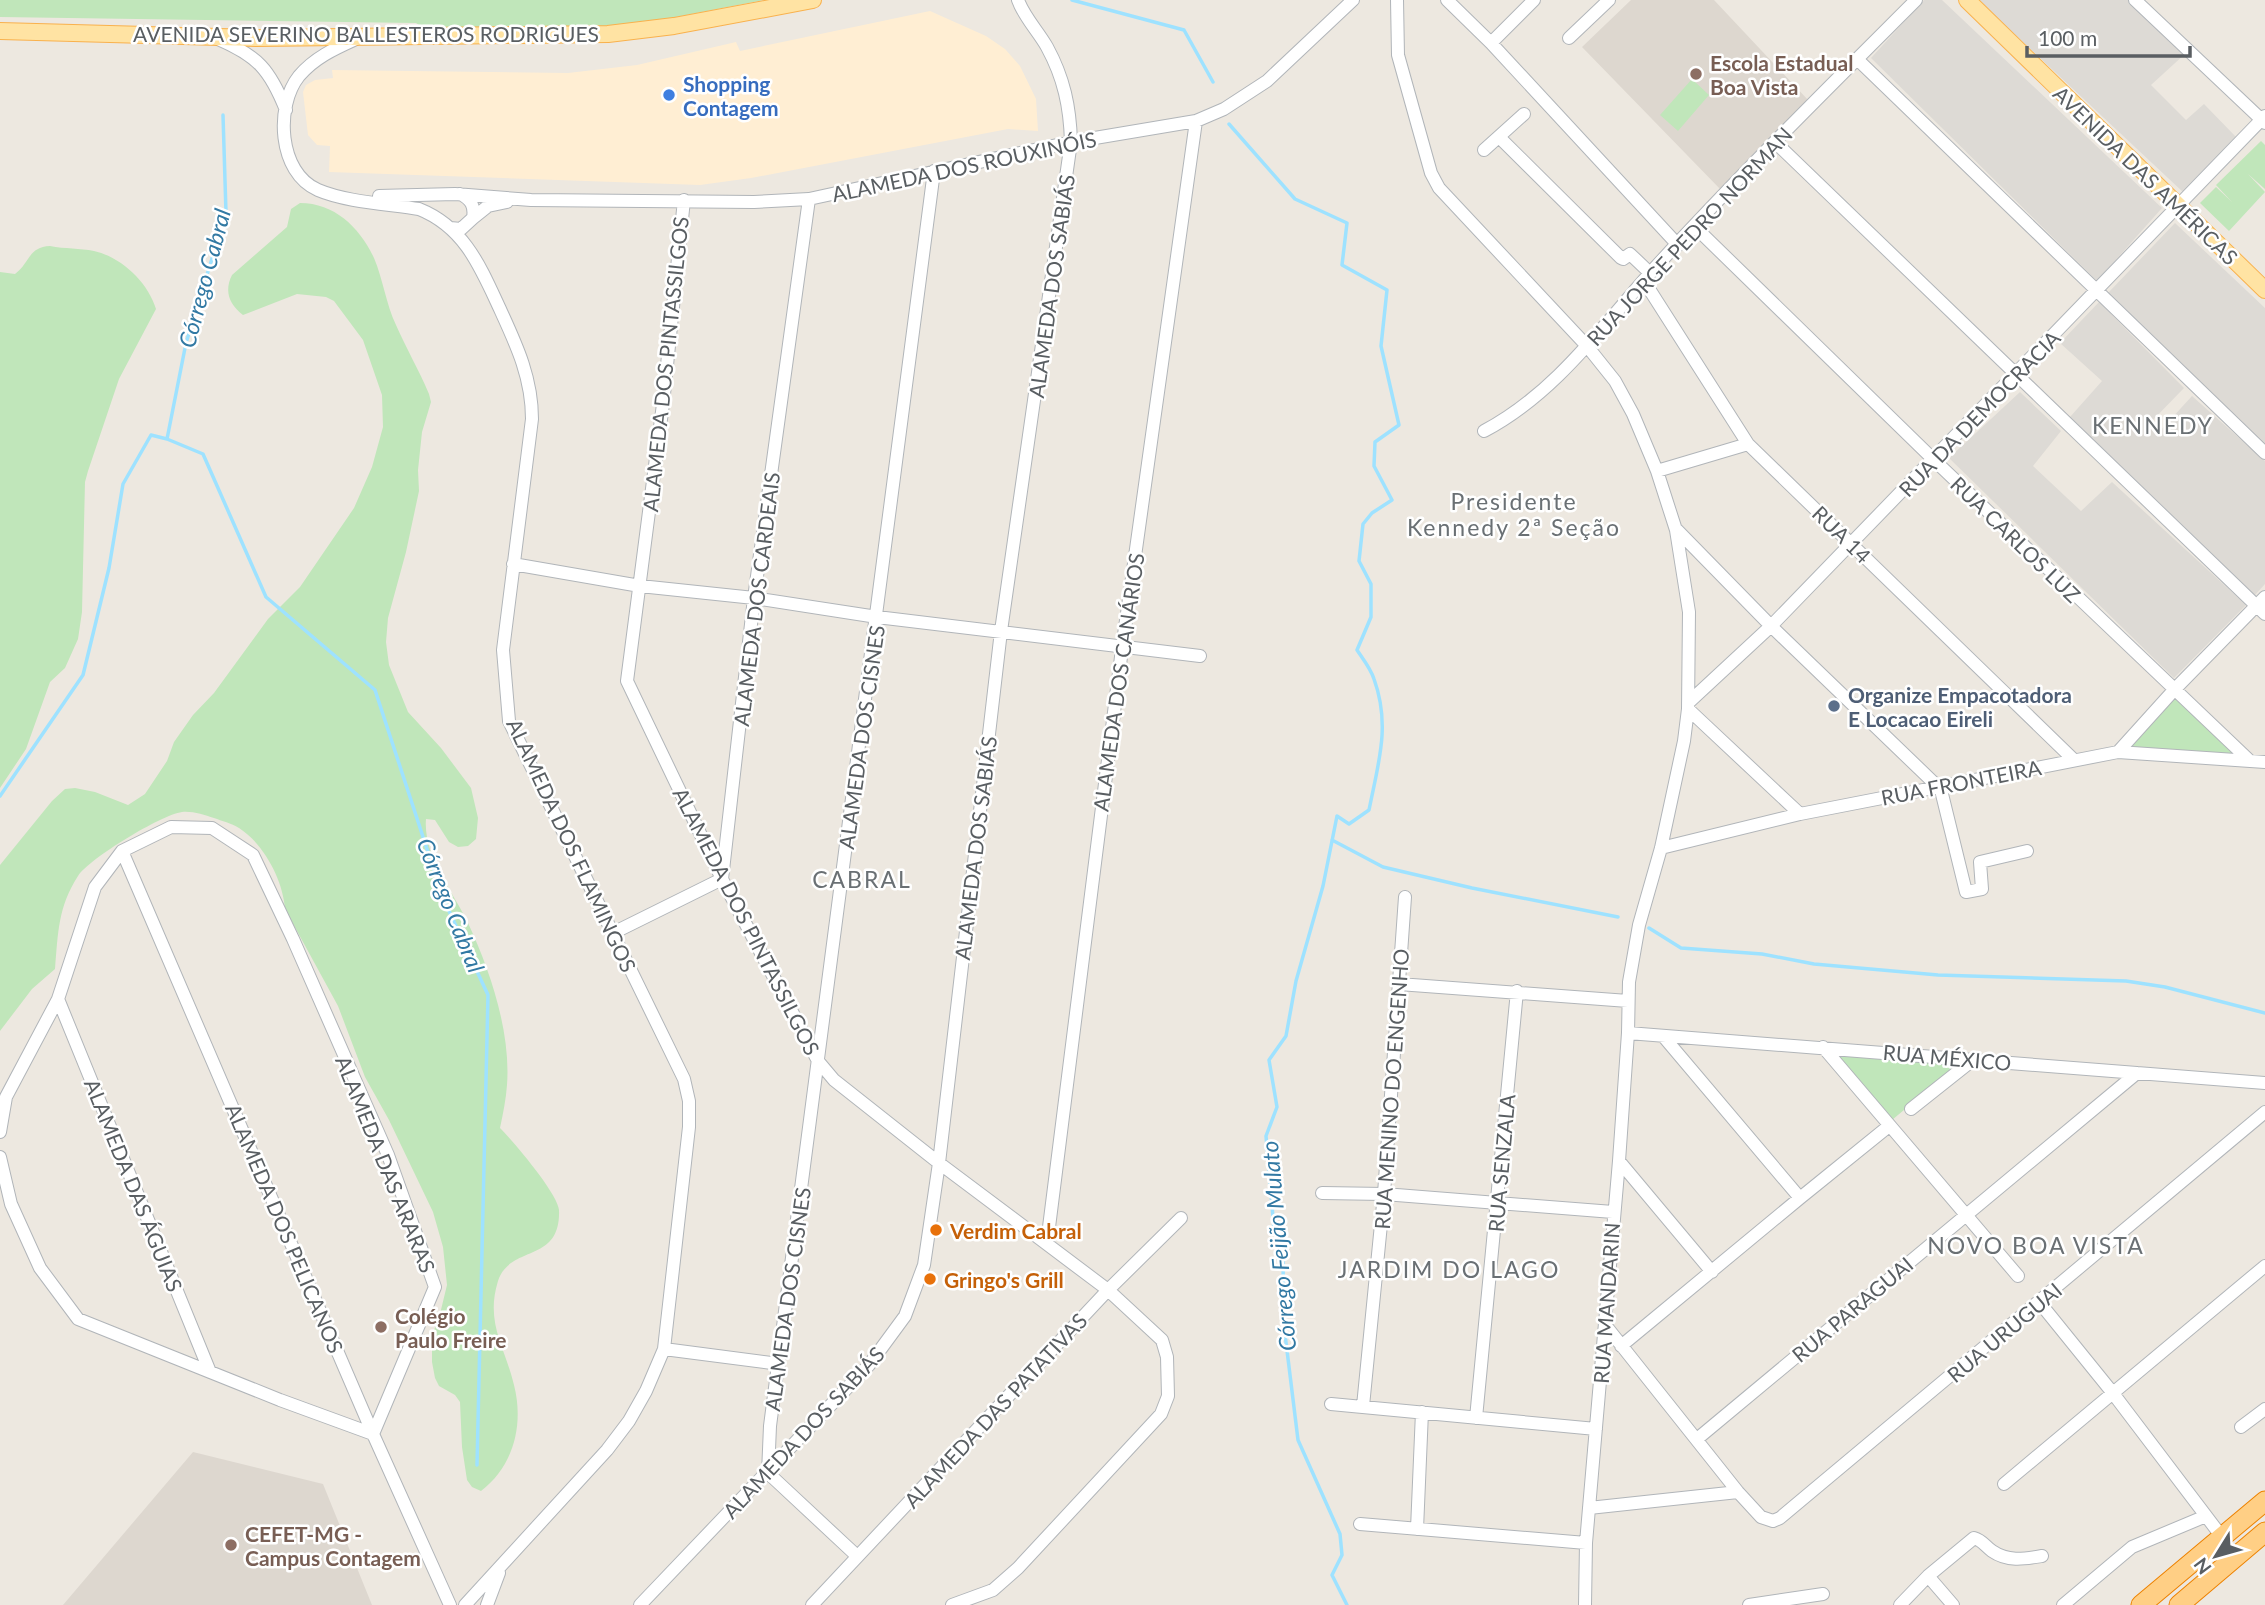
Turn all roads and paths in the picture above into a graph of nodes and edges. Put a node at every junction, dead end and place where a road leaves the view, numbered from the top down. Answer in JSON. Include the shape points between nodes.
{"nodes":[{"id":1,"x":813,"y":0,"type":"edge"},
{"id":2,"x":1018,"y":0,"type":"edge"},
{"id":3,"x":1353,"y":0,"type":"edge"},
{"id":4,"x":1396,"y":0,"type":"edge"},
{"id":5,"x":1447,"y":0,"type":"edge"},
{"id":6,"x":1534,"y":0,"type":"edge"},
{"id":7,"x":1609,"y":0,"type":"edge"},
{"id":8,"x":1916,"y":0,"type":"edge"},
{"id":9,"x":1967,"y":0,"type":"edge"},
{"id":10,"x":2135,"y":0,"type":"edge"},
{"id":11,"x":0,"y":31,"type":"edge"},
{"id":12,"x":208,"y":35,"type":"junction"},
{"id":13,"x":358,"y":37,"type":"junction"},
{"id":14,"x":1569,"y":38,"type":"dead end"},
{"id":15,"x":1491,"y":43,"type":"junction"},
{"id":16,"x":1857,"y":59,"type":"junction"},
{"id":17,"x":286,"y":110,"type":"junction"},
{"id":18,"x":1524,"y":114,"type":"dead end"},
{"id":19,"x":2264,"y":120,"type":"edge"},
{"id":20,"x":1196,"y":121,"type":"junction"},
{"id":21,"x":1500,"y":138,"type":"junction"},
{"id":22,"x":1071,"y":142,"type":"junction"},
{"id":23,"x":1775,"y":142,"type":"junction"},
{"id":24,"x":1484,"y":150,"type":"dead end"},
{"id":25,"x":934,"y":171,"type":"junction"},
{"id":26,"x":455,"y":195,"type":"junction"},
{"id":27,"x":349,"y":197,"type":"junction"},
{"id":28,"x":809,"y":199,"type":"junction"},
{"id":29,"x":531,"y":200,"type":"junction"},
{"id":30,"x":684,"y":200,"type":"junction"},
{"id":31,"x":2178,"y":207,"type":"junction"},
{"id":32,"x":472,"y":220,"type":"junction"},
{"id":33,"x":446,"y":225,"type":"junction"},
{"id":34,"x":1695,"y":227,"type":"junction"},
{"id":35,"x":1678,"y":244,"type":"junction"},
{"id":36,"x":475,"y":257,"type":"junction"},
{"id":37,"x":1647,"y":277,"type":"junction"},
{"id":38,"x":2097,"y":290,"type":"junction"},
{"id":39,"x":2265,"y":290,"type":"edge"},
{"id":40,"x":1587,"y":346,"type":"junction"},
{"id":41,"x":2016,"y":375,"type":"junction"},
{"id":42,"x":1484,"y":431,"type":"dead end"},
{"id":43,"x":1748,"y":444,"type":"junction"},
{"id":44,"x":2265,"y":453,"type":"edge"},
{"id":45,"x":1934,"y":460,"type":"junction"},
{"id":46,"x":1657,"y":471,"type":"junction"},
{"id":47,"x":1676,"y":530,"type":"junction"},
{"id":48,"x":1852,"y":543,"type":"junction"},
{"id":49,"x":513,"y":564,"type":"junction"},
{"id":50,"x":640,"y":586,"type":"junction"},
{"id":51,"x":754,"y":598,"type":"junction"},
{"id":52,"x":2262,"y":606,"type":"edge"},
{"id":53,"x":877,"y":617,"type":"junction"},
{"id":54,"x":1771,"y":626,"type":"junction"},
{"id":55,"x":1001,"y":631,"type":"junction"},
{"id":56,"x":1122,"y":649,"type":"junction"},
{"id":57,"x":1200,"y":656,"type":"dead end"},
{"id":58,"x":2174,"y":690,"type":"junction"},
{"id":59,"x":1688,"y":706,"type":"junction"},
{"id":60,"x":2118,"y":752,"type":"junction"},
{"id":61,"x":2074,"y":760,"type":"junction"},
{"id":62,"x":2250,"y":761,"type":"junction"},
{"id":63,"x":2265,"y":762,"type":"edge"},
{"id":64,"x":1940,"y":786,"type":"junction"},
{"id":65,"x":1800,"y":814,"type":"junction"},
{"id":66,"x":1661,"y":848,"type":"junction"},
{"id":67,"x":122,"y":851,"type":"junction"},
{"id":68,"x":2026,"y":851,"type":"dead end"},
{"id":69,"x":722,"y":879,"type":"junction"},
{"id":70,"x":1405,"y":897,"type":"dead end"},
{"id":71,"x":613,"y":933,"type":"junction"},
{"id":72,"x":1399,"y":984,"type":"junction"},
{"id":73,"x":1517,"y":991,"type":"junction"},
{"id":74,"x":58,"y":999,"type":"junction"},
{"id":75,"x":1628,"y":1001,"type":"junction"},
{"id":76,"x":1628,"y":1033,"type":"junction"},
{"id":77,"x":1663,"y":1036,"type":"junction"},
{"id":78,"x":1824,"y":1047,"type":"junction"},
{"id":79,"x":1973,"y":1059,"type":"junction"},
{"id":80,"x":818,"y":1061,"type":"junction"},
{"id":81,"x":2137,"y":1073,"type":"junction"},
{"id":82,"x":2265,"y":1083,"type":"edge"},
{"id":83,"x":1911,"y":1109,"type":"dead end"},
{"id":84,"x":2265,"y":1112,"type":"edge"},
{"id":85,"x":1889,"y":1126,"type":"junction"},
{"id":86,"x":0,"y":1132,"type":"edge"},
{"id":87,"x":0,"y":1157,"type":"edge"},
{"id":88,"x":1619,"y":1161,"type":"junction"},
{"id":89,"x":939,"y":1163,"type":"junction"},
{"id":90,"x":1322,"y":1193,"type":"dead end"},
{"id":91,"x":1384,"y":1194,"type":"junction"},
{"id":92,"x":1800,"y":1198,"type":"junction"},
{"id":93,"x":1497,"y":1205,"type":"junction"},
{"id":94,"x":1613,"y":1212,"type":"junction"},
{"id":95,"x":1966,"y":1213,"type":"junction"},
{"id":96,"x":1181,"y":1218,"type":"dead end"},
{"id":97,"x":1047,"y":1243,"type":"junction"},
{"id":98,"x":2265,"y":1266,"type":"edge"},
{"id":99,"x":1712,"y":1272,"type":"junction"},
{"id":100,"x":2018,"y":1276,"type":"dead end"},
{"id":101,"x":1108,"y":1290,"type":"junction"},
{"id":102,"x":2040,"y":1303,"type":"junction"},
{"id":103,"x":1605,"y":1326,"type":"junction"},
{"id":104,"x":1621,"y":1346,"type":"junction"},
{"id":105,"x":664,"y":1349,"type":"junction"},
{"id":106,"x":779,"y":1364,"type":"junction"},
{"id":107,"x":210,"y":1371,"type":"junction"},
{"id":108,"x":2112,"y":1392,"type":"junction"},
{"id":109,"x":1331,"y":1404,"type":"dead end"},
{"id":110,"x":1363,"y":1406,"type":"junction"},
{"id":111,"x":2265,"y":1409,"type":"edge"},
{"id":112,"x":1422,"y":1412,"type":"junction"},
{"id":113,"x":1476,"y":1418,"type":"junction"},
{"id":114,"x":2241,"y":1427,"type":"dead end"},
{"id":115,"x":1596,"y":1429,"type":"junction"},
{"id":116,"x":373,"y":1434,"type":"junction"},
{"id":117,"x":1697,"y":1439,"type":"junction"},
{"id":118,"x":768,"y":1473,"type":"junction"},
{"id":119,"x":2004,"y":1484,"type":"dead end"},
{"id":120,"x":1738,"y":1492,"type":"junction"},
{"id":121,"x":2265,"y":1501,"type":"edge"},
{"id":122,"x":1589,"y":1508,"type":"junction"},
{"id":123,"x":2206,"y":1516,"type":"junction"},
{"id":124,"x":1360,"y":1524,"type":"dead end"},
{"id":125,"x":1417,"y":1529,"type":"junction"},
{"id":126,"x":2265,"y":1532,"type":"edge"},
{"id":127,"x":2222,"y":1537,"type":"junction"},
{"id":128,"x":1586,"y":1543,"type":"junction"},
{"id":129,"x":857,"y":1556,"type":"junction"},
{"id":130,"x":2042,"y":1556,"type":"dead end"},
{"id":131,"x":502,"y":1565,"type":"junction"},
{"id":132,"x":1928,"y":1576,"type":"junction"},
{"id":133,"x":1823,"y":1594,"type":"dead end"},
{"id":134,"x":450,"y":1605,"type":"edge"},
{"id":135,"x":465,"y":1605,"type":"edge"},
{"id":136,"x":487,"y":1605,"type":"edge"},
{"id":137,"x":640,"y":1605,"type":"edge"},
{"id":138,"x":812,"y":1605,"type":"edge"},
{"id":139,"x":952,"y":1605,"type":"edge"},
{"id":140,"x":1585,"y":1605,"type":"edge"},
{"id":141,"x":1749,"y":1605,"type":"edge"},
{"id":142,"x":1900,"y":1605,"type":"edge"},
{"id":143,"x":1953,"y":1605,"type":"edge"},
{"id":144,"x":2063,"y":1605,"type":"edge"},
{"id":145,"x":2141,"y":1605,"type":"edge"},
{"id":146,"x":2179,"y":1605,"type":"edge"}],
"edges":[{"from":1,"to":13,"type":"main road","name":"AVENIDA SEVERINO BALLESTEROS RODRIGUES","via":[[608,34]]},
{"from":2,"to":22,"type":"street","name":"ALAMEDA DOS SABIÁS","via":[[1063,80]]},
{"from":3,"to":20,"type":"street","name":"ALAMEDA DOS ROUXINÓIS","via":[[1267,81]]},
{"from":4,"to":40,"type":"street","name":"RUA MANDARIN","via":[[1398,55],[1435,181]]},
{"from":5,"to":15,"type":"street"},
{"from":6,"to":15,"type":"street"},
{"from":7,"to":14,"type":"street"},
{"from":8,"to":16,"type":"street","name":"RUA JORGE PEDRO NORMAN"},
{"from":9,"to":31,"type":"main road","name":"AVENIDA DAS AMÉRICAS"},
{"from":10,"to":19,"type":"street"},
{"from":11,"to":12,"type":"main road","name":"AVENIDA SEVERINO BALLESTEROS RODRIGUES"},
{"from":12,"to":13,"type":"main road","name":"AVENIDA SEVERINO BALLESTEROS RODRIGUES"},
{"from":12,"to":17,"type":"street","name":"ALAMEDA DOS ROUXINÓIS","via":[[257,60],[274,80]]},
{"from":13,"to":17,"type":"street","name":"ALAMEDA DOS ROUXINÓIS","via":[[316,59],[300,74],[291,87]]},
{"from":15,"to":35,"type":"street"},
{"from":16,"to":23,"type":"street","name":"RUA JORGE PEDRO NORMAN"},
{"from":16,"to":38,"type":"street"},
{"from":17,"to":27,"type":"street","name":"ALAMEDA DOS ROUXINÓIS","via":[[284,140],[298,175],[316,189]]},
{"from":18,"to":21,"type":"street"},
{"from":19,"to":31,"type":"street","name":"RUA DA DEMOCRACIA"},
{"from":20,"to":22,"type":"street","name":"ALAMEDA DOS ROUXINÓIS"},
{"from":20,"to":56,"type":"street","name":"ALAMEDA DOS CANÁRIOS"},
{"from":21,"to":24,"type":"street"},
{"from":21,"to":37,"type":"street","via":[[1621,258],[1630,254]]},
{"from":22,"to":25,"type":"street","name":"ALAMEDA DOS ROUXINÓIS"},
{"from":22,"to":55,"type":"street","name":"ALAMEDA DOS SABIÁS"},
{"from":23,"to":34,"type":"street","name":"RUA JORGE PEDRO NORMAN"},
{"from":23,"to":41,"type":"street"},
{"from":25,"to":28,"type":"street","name":"ALAMEDA DOS ROUXINÓIS"},
{"from":25,"to":53,"type":"street","name":"ALAMEDA DOS CISNES"},
{"from":26,"to":27,"type":"street","name":"ALAMEDA DOS ROUXINÓIS"},
{"from":26,"to":29,"type":"street","name":"ALAMEDA DOS ROUXINÓIS"},
{"from":26,"to":32,"type":"street","via":[[470,201]]},
{"from":26,"to":33,"type":"street","via":[[444,198],[439,207]]},
{"from":27,"to":33,"type":"street","name":"ALAMEDA DOS ROUXINÓIS","via":[[419,209]]},
{"from":28,"to":30,"type":"street","name":"ALAMEDA DOS ROUXINÓIS"},
{"from":28,"to":51,"type":"street","name":"ALAMEDA DOS CARDEAIS"},
{"from":29,"to":30,"type":"street","name":"ALAMEDA DOS ROUXINÓIS"},
{"from":29,"to":32,"type":"street","name":"ALAMEDA DOS ROUXINÓIS","via":[[494,204]]},
{"from":30,"to":50,"type":"street","name":"ALAMEDA DOS PINTASSILGOS"},
{"from":31,"to":38,"type":"street","name":"RUA DA DEMOCRACIA"},
{"from":31,"to":39,"type":"main road","name":"AVENIDA DAS AMÉRICAS"},
{"from":32,"to":33,"type":"street","via":[[461,229]]},
{"from":32,"to":36,"type":"street","name":"ALAMEDA DOS FLAMINGOS"},
{"from":33,"to":36,"type":"street","name":"ALAMEDA DOS FLAMINGOS"},
{"from":34,"to":35,"type":"street","name":"RUA JORGE PEDRO NORMAN"},
{"from":34,"to":45,"type":"street","name":"RUA CARLOS LUZ"},
{"from":35,"to":37,"type":"street","name":"RUA JORGE PEDRO NORMAN"},
{"from":36,"to":49,"type":"street","name":"ALAMEDA DOS FLAMINGOS","via":[[522,355],[533,398]]},
{"from":37,"to":40,"type":"street","name":"RUA JORGE PEDRO NORMAN"},
{"from":37,"to":43,"type":"street","name":"RUA 14"},
{"from":38,"to":41,"type":"street","name":"RUA DA DEMOCRACIA"},
{"from":38,"to":44,"type":"street"},
{"from":40,"to":42,"type":"street","name":"RUA JORGE PEDRO NORMAN","via":[[1522,408]]},
{"from":40,"to":46,"type":"street","name":"RUA MANDARIN","via":[[1615,381]]},
{"from":41,"to":45,"type":"street","name":"RUA DA DEMOCRACIA"},
{"from":41,"to":52,"type":"street"},
{"from":43,"to":46,"type":"street"},
{"from":43,"to":48,"type":"street","name":"RUA 14"},
{"from":45,"to":48,"type":"street","name":"RUA DA DEMOCRACIA"},
{"from":45,"to":58,"type":"street","name":"RUA CARLOS LUZ"},
{"from":46,"to":47,"type":"street","name":"RUA MANDARIN"},
{"from":47,"to":54,"type":"street"},
{"from":47,"to":59,"type":"street","name":"RUA MANDARIN","via":[[1689,612]]},
{"from":48,"to":54,"type":"street","name":"RUA DA DEMOCRACIA"},
{"from":48,"to":61,"type":"street","name":"RUA 14"},
{"from":49,"to":50,"type":"street"},
{"from":49,"to":71,"type":"street","name":"ALAMEDA DOS FLAMINGOS","via":[[503,650],[509,721]]},
{"from":50,"to":51,"type":"street"},
{"from":50,"to":69,"type":"street","name":"ALAMEDA DOS PINTASSILGOS","via":[[627,681]]},
{"from":51,"to":53,"type":"street"},
{"from":51,"to":69,"type":"street","name":"ALAMEDA DOS CARDEAIS"},
{"from":52,"to":58,"type":"street"},
{"from":53,"to":55,"type":"street"},
{"from":53,"to":80,"type":"street","name":"ALAMEDA DOS CISNES"},
{"from":54,"to":59,"type":"street","name":"RUA DA DEMOCRACIA"},
{"from":54,"to":64,"type":"street"},
{"from":55,"to":56,"type":"street"},
{"from":55,"to":89,"type":"street","name":"ALAMEDA DOS SABIÁS"},
{"from":56,"to":57,"type":"street"},
{"from":56,"to":97,"type":"street","name":"ALAMEDA DOS CANÁRIOS"},
{"from":58,"to":60,"type":"street"},
{"from":58,"to":62,"type":"street","name":"RUA CARLOS LUZ"},
{"from":59,"to":65,"type":"street"},
{"from":59,"to":66,"type":"street","name":"RUA MANDARIN"},
{"from":60,"to":61,"type":"street","name":"RUA FRONTEIRA"},
{"from":60,"to":62,"type":"street","name":"RUA FRONTEIRA"},
{"from":61,"to":64,"type":"street","name":"RUA FRONTEIRA"},
{"from":62,"to":63,"type":"street","name":"RUA FRONTEIRA"},
{"from":64,"to":65,"type":"street","name":"RUA FRONTEIRA"},
{"from":64,"to":68,"type":"street","via":[[1966,892],[1982,889],[1980,862]]},
{"from":65,"to":66,"type":"street","name":"RUA FRONTEIRA"},
{"from":66,"to":75,"type":"street","name":"RUA MANDARIN","via":[[1639,925]]},
{"from":67,"to":74,"type":"street","name":"ALAMEDA DAS ARARAS","via":[[95,887]]},
{"from":67,"to":116,"type":"street","name":"ALAMEDA DOS PELICANOS"},
{"from":67,"to":116,"type":"street","name":"ALAMEDA DAS ARARAS","via":[[171,827],[198,827],[212,828],[253,855],[388,1155],[435,1286]]},
{"from":69,"to":71,"type":"street"},
{"from":69,"to":80,"type":"street","name":"ALAMEDA DOS PINTASSILGOS"},
{"from":70,"to":72,"type":"street","name":"RUA MENINO DO ENGENHO"},
{"from":71,"to":105,"type":"street","name":"ALAMEDA DOS FLAMINGOS","via":[[684,1079],[689,1101]]},
{"from":72,"to":73,"type":"street"},
{"from":72,"to":91,"type":"street","name":"RUA MENINO DO ENGENHO"},
{"from":73,"to":75,"type":"street"},
{"from":73,"to":93,"type":"street","name":"RUA SENZALA"},
{"from":74,"to":86,"type":"street","name":"ALAMEDA DAS ARARAS","via":[[6,1097]]},
{"from":74,"to":107,"type":"street","name":"ALAMEDA DAS ÁGUIAS"},
{"from":75,"to":76,"type":"street","name":"RUA MANDARIN"},
{"from":76,"to":77,"type":"street","name":"RUA MÉXICO"},
{"from":76,"to":88,"type":"street","name":"RUA MANDARIN"},
{"from":77,"to":78,"type":"street","name":"RUA MÉXICO"},
{"from":77,"to":92,"type":"street"},
{"from":78,"to":79,"type":"street","name":"RUA MÉXICO"},
{"from":78,"to":85,"type":"street"},
{"from":79,"to":81,"type":"street","name":"RUA MÉXICO"},
{"from":79,"to":83,"type":"street"},
{"from":80,"to":89,"type":"street","name":"ALAMEDA DOS PINTASSILGOS","via":[[834,1080]]},
{"from":80,"to":106,"type":"street","name":"ALAMEDA DOS CISNES"},
{"from":81,"to":82,"type":"street","name":"RUA MÉXICO"},
{"from":81,"to":95,"type":"street","name":"RUA PARAGUAI"},
{"from":84,"to":102,"type":"street","name":"RUA URUGUAI"},
{"from":85,"to":92,"type":"street"},
{"from":85,"to":95,"type":"street"},
{"from":87,"to":107,"type":"street","via":[[11,1204],[40,1268],[78,1319]]},
{"from":88,"to":94,"type":"street","name":"RUA MANDARIN"},
{"from":88,"to":99,"type":"street"},
{"from":89,"to":97,"type":"street","name":"ALAMEDA DOS PINTASSILGOS"},
{"from":89,"to":118,"type":"street","name":"ALAMEDA DOS SABIÁS","via":[[924,1265],[905,1315],[869,1365]]},
{"from":90,"to":91,"type":"street"},
{"from":91,"to":93,"type":"street"},
{"from":91,"to":110,"type":"street","name":"RUA MENINO DO ENGENHO"},
{"from":92,"to":99,"type":"street"},
{"from":93,"to":94,"type":"street"},
{"from":93,"to":113,"type":"street","name":"RUA SENZALA"},
{"from":94,"to":103,"type":"street","name":"RUA MANDARIN"},
{"from":95,"to":100,"type":"street"},
{"from":95,"to":117,"type":"street","name":"RUA PARAGUAI"},
{"from":96,"to":101,"type":"street","name":"ALAMEDA DAS PATATIVAS"},
{"from":97,"to":101,"type":"street","name":"ALAMEDA DOS PINTASSILGOS"},
{"from":98,"to":108,"type":"street"},
{"from":99,"to":104,"type":"street"},
{"from":101,"to":129,"type":"street","name":"ALAMEDA DAS PATATIVAS"},
{"from":101,"to":139,"type":"street","name":"ALAMEDA DOS PINTASSILGOS","via":[[1162,1339],[1168,1396],[1161,1414],[1018,1568],[993,1590]]},
{"from":102,"to":108,"type":"street"},
{"from":102,"to":120,"type":"street","name":"RUA URUGUAI","via":[[1780,1518],[1761,1517]]},
{"from":103,"to":104,"type":"street"},
{"from":103,"to":115,"type":"street","name":"RUA MANDARIN"},
{"from":104,"to":117,"type":"street"},
{"from":105,"to":106,"type":"street"},
{"from":105,"to":131,"type":"street","name":"ALAMEDA DOS FLAMINGOS","via":[[629,1421]]},
{"from":106,"to":118,"type":"street","name":"ALAMEDA DOS CISNES"},
{"from":107,"to":116,"type":"street"},
{"from":108,"to":119,"type":"street"},
{"from":108,"to":123,"type":"street"},
{"from":109,"to":110,"type":"street"},
{"from":110,"to":112,"type":"street"},
{"from":111,"to":114,"type":"street"},
{"from":112,"to":113,"type":"street"},
{"from":112,"to":125,"type":"street"},
{"from":113,"to":115,"type":"street"},
{"from":115,"to":122,"type":"street","name":"RUA MANDARIN"},
{"from":116,"to":134,"type":"street","name":"ALAMEDA DOS PELICANOS"},
{"from":117,"to":120,"type":"street"},
{"from":118,"to":129,"type":"street"},
{"from":118,"to":137,"type":"street","name":"ALAMEDA DOS SABIÁS"},
{"from":120,"to":122,"type":"street"},
{"from":121,"to":127,"type":"highway"},
{"from":122,"to":128,"type":"street","name":"RUA MANDARIN"},
{"from":123,"to":127,"type":"street"},
{"from":123,"to":144,"type":"street","via":[[2132,1547]]},
{"from":124,"to":125,"type":"street"},
{"from":125,"to":128,"type":"street"},
{"from":126,"to":146,"type":"highway"},
{"from":127,"to":145,"type":"highway"},
{"from":128,"to":140,"type":"street","name":"RUA MANDARIN"},
{"from":129,"to":138,"type":"street","name":"ALAMEDA DAS PATATIVAS"},
{"from":130,"to":132,"type":"street","via":[[2012,1560],[1976,1538]]},
{"from":131,"to":135,"type":"street","name":"ALAMEDA DOS FLAMINGOS"},
{"from":131,"to":136,"type":"street"},
{"from":132,"to":142,"type":"street"},
{"from":132,"to":143,"type":"street"},
{"from":133,"to":141,"type":"street"}]}
